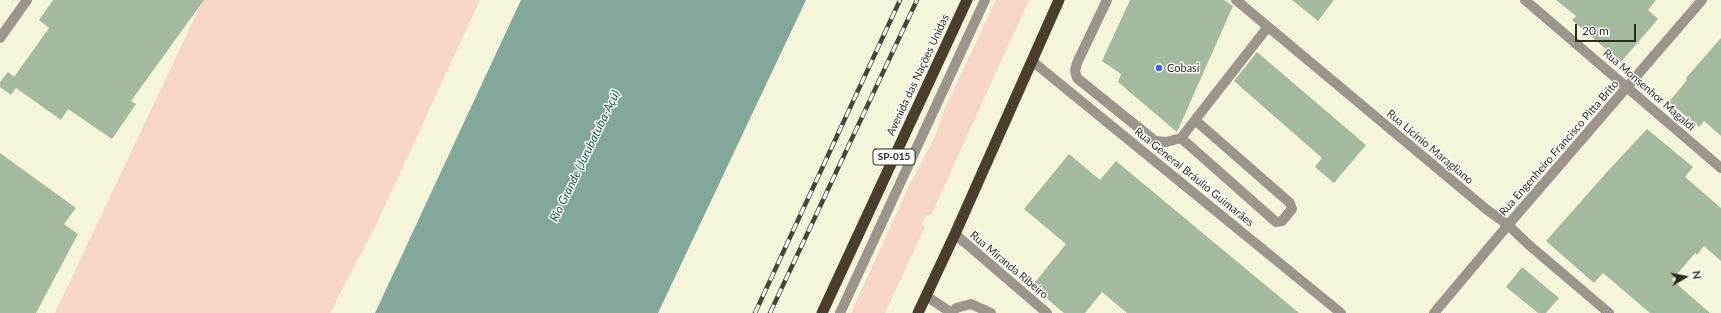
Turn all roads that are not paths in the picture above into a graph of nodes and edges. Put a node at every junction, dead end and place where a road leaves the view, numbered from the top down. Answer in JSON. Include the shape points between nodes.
{"nodes":[{"id":1,"x":27,"y":0,"type":"edge"},
{"id":2,"x":967,"y":0,"type":"edge"},
{"id":3,"x":985,"y":0,"type":"edge"},
{"id":4,"x":1059,"y":0,"type":"edge"},
{"id":5,"x":1107,"y":0,"type":"edge"},
{"id":6,"x":1236,"y":0,"type":"edge"},
{"id":7,"x":1525,"y":0,"type":"edge"},
{"id":8,"x":1702,"y":0,"type":"edge"},
{"id":9,"x":1267,"y":28,"type":"junction"},
{"id":10,"x":0,"y":38,"type":"edge"},
{"id":11,"x":1032,"y":61,"type":"junction"},
{"id":12,"x":1628,"y":88,"type":"junction"},
{"id":13,"x":1195,"y":120,"type":"junction"},
{"id":14,"x":1180,"y":138,"type":"junction"},
{"id":15,"x":1721,"y":168,"type":"edge"},
{"id":16,"x":1508,"y":225,"type":"junction"},
{"id":17,"x":955,"y":234,"type":"junction"},
{"id":18,"x":926,"y":296,"type":"junction"},
{"id":19,"x":822,"y":313,"type":"edge"},
{"id":20,"x":840,"y":313,"type":"edge"},
{"id":21,"x":918,"y":313,"type":"edge"},
{"id":22,"x":952,"y":313,"type":"edge"},
{"id":23,"x":991,"y":313,"type":"edge"},
{"id":24,"x":1047,"y":313,"type":"edge"},
{"id":25,"x":1341,"y":313,"type":"edge"},
{"id":26,"x":1434,"y":313,"type":"edge"},
{"id":27,"x":1609,"y":313,"type":"edge"}],
"edges":[{"from":1,"to":10,"type":"street"},
{"from":2,"to":19,"type":"highway","name":"Avenida das Nações Unidas","number":"SP-015"},
{"from":3,"to":20,"type":"street"},
{"from":4,"to":11,"type":"highway"},
{"from":5,"to":14,"type":"street","via":[[1077,63],[1077,78],[1155,141],[1166,142]]},
{"from":6,"to":9,"type":"street","name":"Rua Licínio Maragliano"},
{"from":7,"to":12,"type":"street","name":"Rua Monsenhor Magaldi"},
{"from":8,"to":12,"type":"street","name":"Rua Engenheiro Francisco Pitta Brito"},
{"from":9,"to":13,"type":"street"},
{"from":9,"to":16,"type":"street","name":"Rua Licínio Maragliano"},
{"from":11,"to":17,"type":"highway"},
{"from":11,"to":25,"type":"street","name":"Rua General Bráulio Guimarães"},
{"from":12,"to":15,"type":"street","name":"Rua Monsenhor Magaldi"},
{"from":12,"to":16,"type":"street","name":"Rua Engenheiro Francisco Pitta Brito"},
{"from":13,"to":14,"type":"street"},
{"from":13,"to":14,"type":"street","via":[[1290,203],[1292,209],[1282,221],[1276,222]]},
{"from":16,"to":26,"type":"street","name":"Rua Engenheiro Francisco Pitta Brito"},
{"from":16,"to":27,"type":"street","name":"Rua Licínio Maragliano"},
{"from":17,"to":18,"type":"highway"},
{"from":17,"to":24,"type":"street","name":"Rua Miranda Ribeiro"},
{"from":18,"to":21,"type":"highway"},
{"from":18,"to":22,"type":"street"},
{"from":22,"to":23,"type":"street","via":[[956,308],[971,304]]}]}
